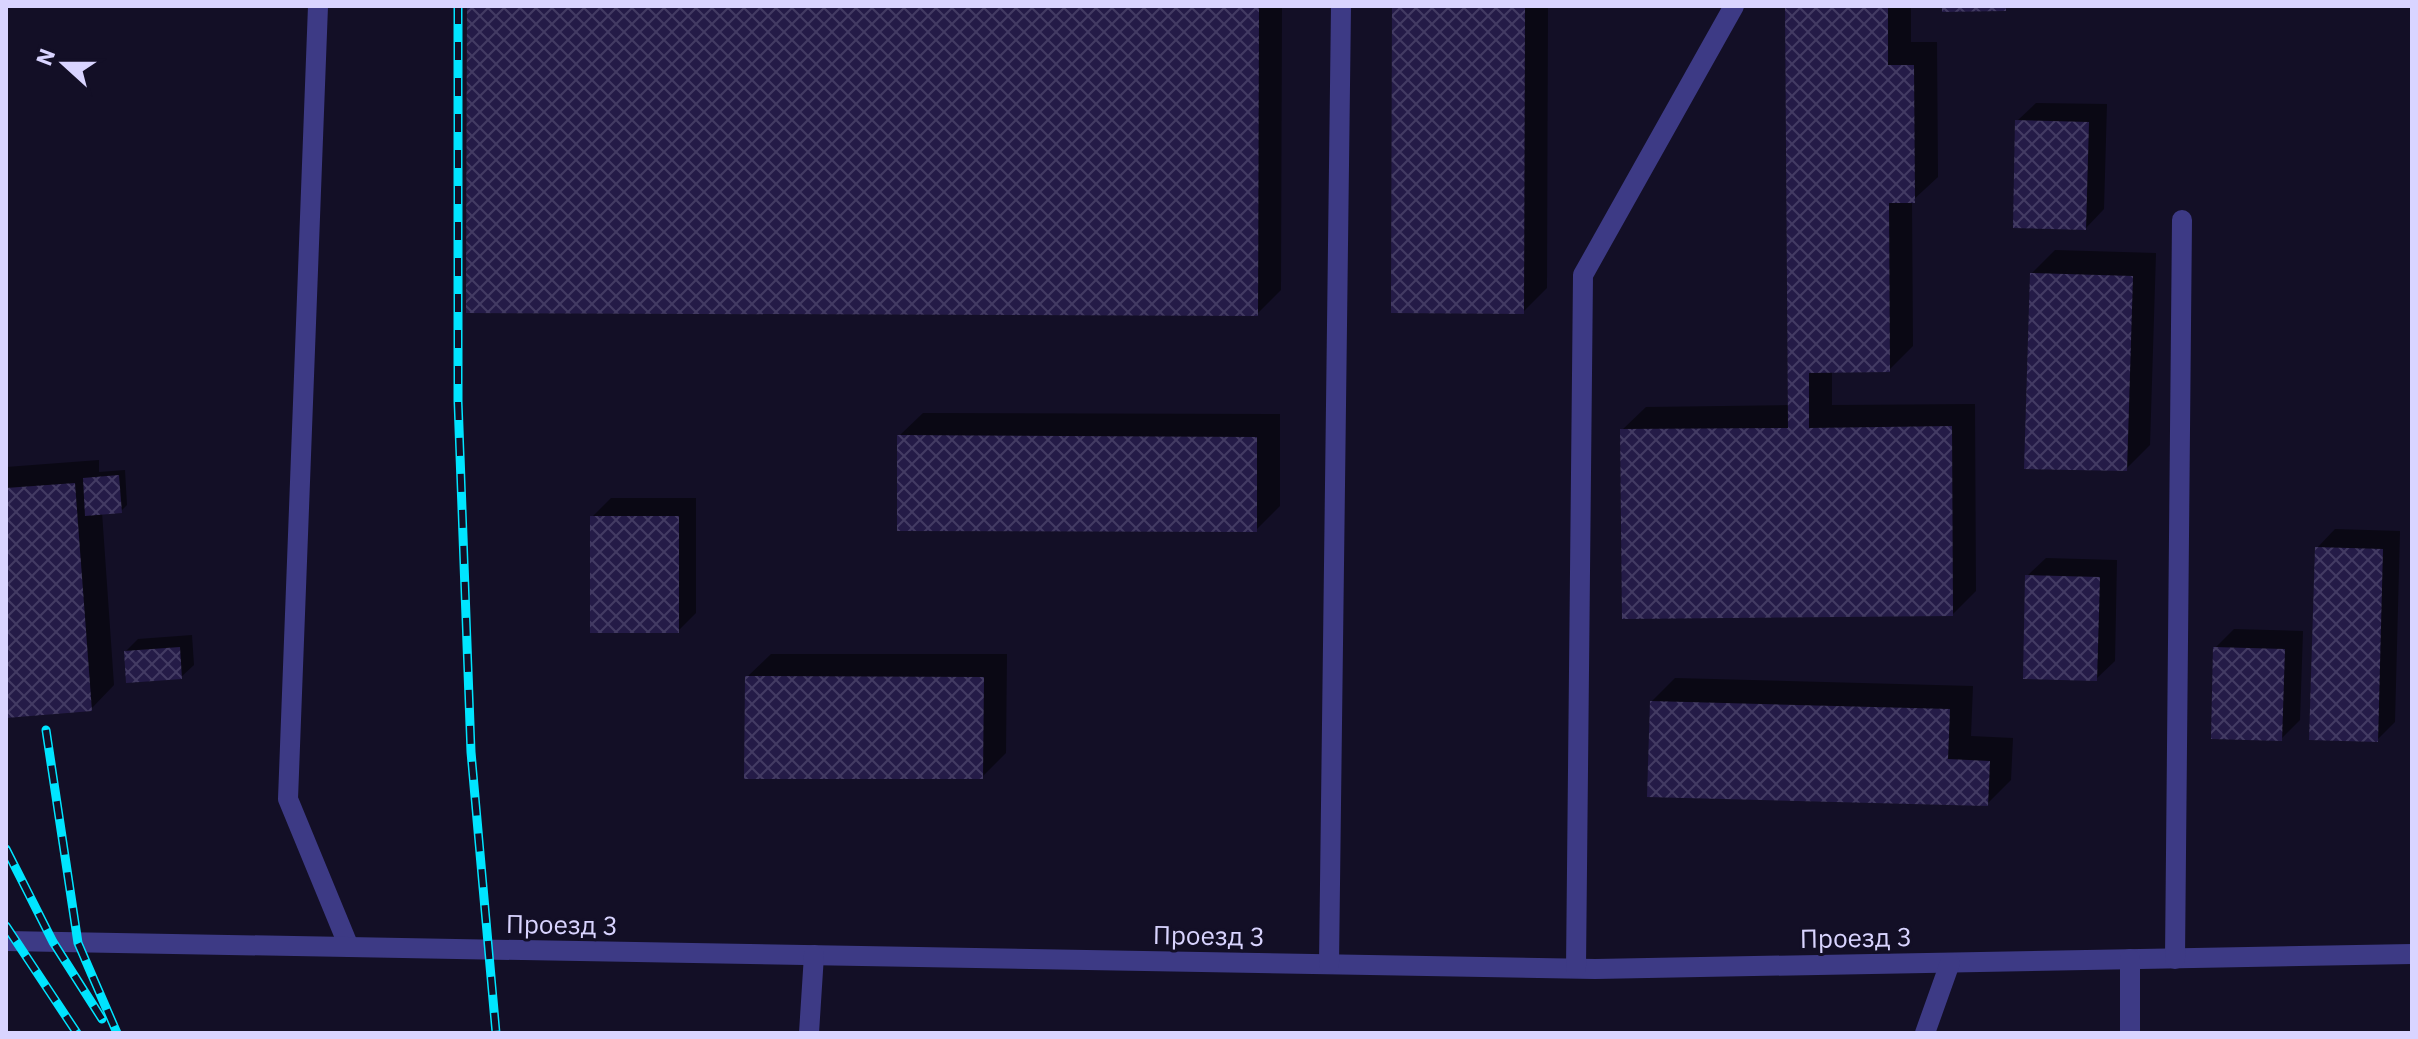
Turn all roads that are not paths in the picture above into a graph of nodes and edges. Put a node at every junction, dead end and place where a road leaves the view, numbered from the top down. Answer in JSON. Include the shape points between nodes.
{"nodes":[{"id":1,"x":318,"y":6,"type":"edge"},
{"id":2,"x":1341,"y":6,"type":"edge"},
{"id":3,"x":1734,"y":6,"type":"edge"},
{"id":4,"x":2182,"y":220,"type":"dead end"},
{"id":5,"x":6,"y":941,"type":"edge"},
{"id":6,"x":349,"y":947,"type":"junction"},
{"id":7,"x":2412,"y":954,"type":"edge"},
{"id":8,"x":814,"y":955,"type":"junction"},
{"id":9,"x":2130,"y":959,"type":"junction"},
{"id":10,"x":2175,"y":959,"type":"junction"},
{"id":11,"x":1950,"y":963,"type":"junction"},
{"id":12,"x":1329,"y":964,"type":"junction"},
{"id":13,"x":1576,"y":968,"type":"junction"},
{"id":14,"x":809,"y":1033,"type":"edge"},
{"id":15,"x":1925,"y":1033,"type":"edge"},
{"id":16,"x":2130,"y":1033,"type":"edge"}],
"edges":[{"from":1,"to":6,"type":"street","via":[[288,799]]},
{"from":2,"to":12,"type":"street"},
{"from":3,"to":13,"type":"street","via":[[1583,275]]},
{"from":4,"to":10,"type":"street"},
{"from":5,"to":6,"type":"street","name":"Проезд 3"},
{"from":6,"to":8,"type":"street","name":"Проезд 3"},
{"from":7,"to":10,"type":"street","name":"Проезд 3"},
{"from":8,"to":12,"type":"street","name":"Проезд 3"},
{"from":8,"to":14,"type":"street"},
{"from":9,"to":10,"type":"street","name":"Проезд 3"},
{"from":9,"to":11,"type":"street","name":"Проезд 3"},
{"from":9,"to":16,"type":"street"},
{"from":11,"to":13,"type":"street","name":"Проезд 3"},
{"from":11,"to":15,"type":"street"},
{"from":12,"to":13,"type":"street","name":"Проезд 3"}]}
